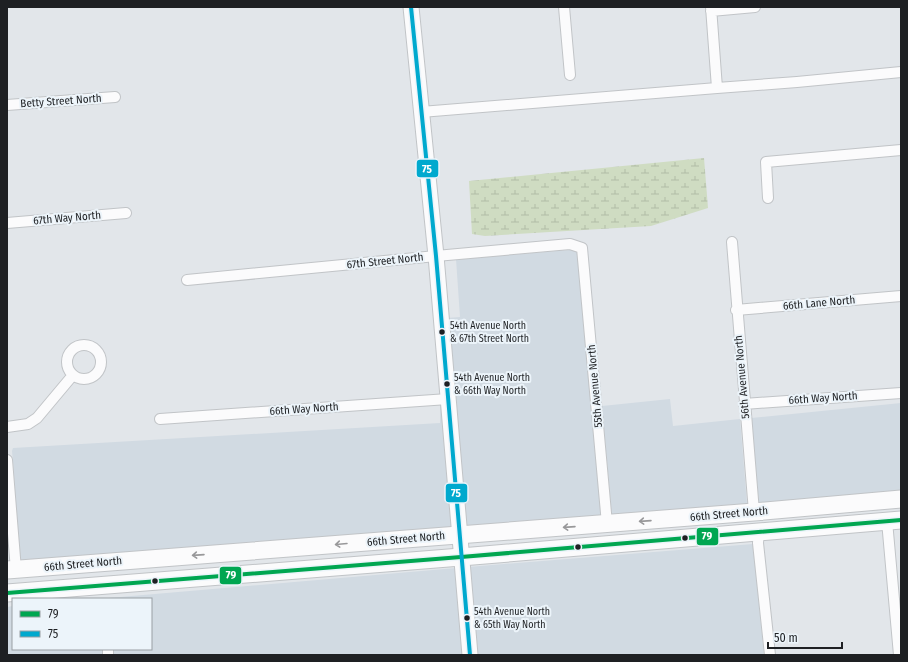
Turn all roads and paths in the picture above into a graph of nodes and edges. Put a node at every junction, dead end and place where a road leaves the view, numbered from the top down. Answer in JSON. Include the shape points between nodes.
{"nodes":[{"id":1,"x":411,"y":7,"type":"edge"},
{"id":2,"x":564,"y":7,"type":"edge"},
{"id":3,"x":755,"y":7,"type":"edge"},
{"id":4,"x":711,"y":9,"type":"edge"},
{"id":5,"x":901,"y":72,"type":"edge"},
{"id":6,"x":570,"y":75,"type":"dead end"},
{"id":7,"x":717,"y":88,"type":"junction"},
{"id":8,"x":115,"y":97,"type":"dead end"},
{"id":9,"x":7,"y":105,"type":"edge"},
{"id":10,"x":421,"y":112,"type":"junction"},
{"id":11,"x":901,"y":150,"type":"edge"},
{"id":12,"x":768,"y":198,"type":"dead end"},
{"id":13,"x":126,"y":213,"type":"dead end"},
{"id":14,"x":7,"y":223,"type":"edge"},
{"id":15,"x":732,"y":242,"type":"dead end"},
{"id":16,"x":582,"y":248,"type":"joint"},
{"id":17,"x":436,"y":256,"type":"junction"},
{"id":18,"x":187,"y":280,"type":"dead end"},
{"id":19,"x":901,"y":296,"type":"edge"},
{"id":20,"x":736,"y":310,"type":"junction"},
{"id":21,"x":73,"y":375,"type":"dead end"},
{"id":22,"x":901,"y":393,"type":"edge"},
{"id":23,"x":448,"y":399,"type":"junction"},
{"id":24,"x":744,"y":404,"type":"junction"},
{"id":25,"x":160,"y":419,"type":"dead end"},
{"id":26,"x":7,"y":427,"type":"edge"},
{"id":27,"x":7,"y":460,"type":"edge"},
{"id":28,"x":901,"y":499,"type":"edge"},
{"id":29,"x":865,"y":503,"type":"junction"},
{"id":30,"x":754,"y":512,"type":"junction"},
{"id":31,"x":894,"y":520,"type":"edge"},
{"id":32,"x":607,"y":524,"type":"junction"},
{"id":33,"x":759,"y":531,"type":"junction"},
{"id":34,"x":459,"y":535,"type":"junction"},
{"id":35,"x":652,"y":540,"type":"junction"},
{"id":36,"x":291,"y":548,"type":"junction"},
{"id":37,"x":219,"y":554,"type":"junction"},
{"id":38,"x":461,"y":557,"type":"junction"},
{"id":39,"x":153,"y":559,"type":"junction"},
{"id":40,"x":12,"y":570,"type":"edge"},
{"id":41,"x":240,"y":574,"type":"junction"},
{"id":42,"x":163,"y":580,"type":"junction"},
{"id":43,"x":34,"y":591,"type":"junction"},
{"id":44,"x":7,"y":592,"type":"edge"},
{"id":45,"x":470,"y":655,"type":"edge"},
{"id":46,"x":770,"y":655,"type":"edge"},
{"id":47,"x":900,"y":655,"type":"edge"}],
"edges":[{"from":1,"to":10,"type":"main road"},
{"from":2,"to":6,"type":"street"},
{"from":3,"to":4,"type":"street"},
{"from":4,"to":7,"type":"street"},
{"from":5,"to":7,"type":"street"},
{"from":7,"to":10,"type":"street"},
{"from":8,"to":9,"type":"street","name":"Betty Street North"},
{"from":10,"to":17,"type":"main road"},
{"from":11,"to":12,"type":"street","via":[[766,162]]},
{"from":13,"to":14,"type":"street","name":"67th Way North"},
{"from":15,"to":20,"type":"street","name":"56th Avenue North"},
{"from":16,"to":17,"type":"street","name":"67th Street North","via":[[570,244]]},
{"from":16,"to":32,"type":"street","name":"55th Avenue North"},
{"from":17,"to":18,"type":"street","name":"67th Street North"},
{"from":17,"to":23,"type":"main road"},
{"from":19,"to":20,"type":"street","name":"66th Lane North"},
{"from":20,"to":24,"type":"street","name":"56th Avenue North"},
{"from":21,"to":26,"type":"street","via":[[37,418],[28,424]]},
{"from":22,"to":24,"type":"street","name":"66th Way North"},
{"from":23,"to":25,"type":"street","name":"66th Way North"},
{"from":23,"to":34,"type":"main road"},
{"from":24,"to":30,"type":"street","name":"56th Avenue North"},
{"from":27,"to":40,"type":"street"},
{"from":28,"to":29,"type":"main road","name":"66th Street North"},
{"from":29,"to":30,"type":"main road","name":"66th Street North"},
{"from":29,"to":33,"type":"main road","via":[[776,520]]},
{"from":30,"to":32,"type":"main road","name":"66th Street North","one_way":true},
{"from":30,"to":35,"type":"main road","via":[[745,519],[721,524],[671,529]]},
{"from":31,"to":33,"type":"main road","name":"66th Street North"},
{"from":31,"to":47,"type":"street"},
{"from":32,"to":34,"type":"main road","name":"66th Street North","one_way":true},
{"from":33,"to":35,"type":"main road","name":"66th Street North"},
{"from":33,"to":46,"type":"street","via":[[758,543]]},
{"from":34,"to":36,"type":"main road","name":"66th Street North","one_way":true},
{"from":34,"to":38,"type":"main road"},
{"from":35,"to":38,"type":"main road","name":"66th Street North"},
{"from":36,"to":37,"type":"main road","name":"66th Street North"},
{"from":36,"to":41,"type":"main road","via":[[278,560],[242,565]]},
{"from":37,"to":39,"type":"main road","name":"66th Street North","one_way":true},
{"from":37,"to":42,"type":"main road","via":[[213,565],[175,570]]},
{"from":38,"to":41,"type":"main road","name":"66th Street North"},
{"from":38,"to":45,"type":"main road"},
{"from":39,"to":40,"type":"main road","name":"66th Street North"},
{"from":39,"to":43,"type":"main road","via":[[151,567],[144,572],[51,580]]},
{"from":41,"to":42,"type":"main road","name":"66th Street North"},
{"from":42,"to":43,"type":"main road","name":"66th Street North"},
{"from":43,"to":44,"type":"main road","name":"66th Street North"}]}
